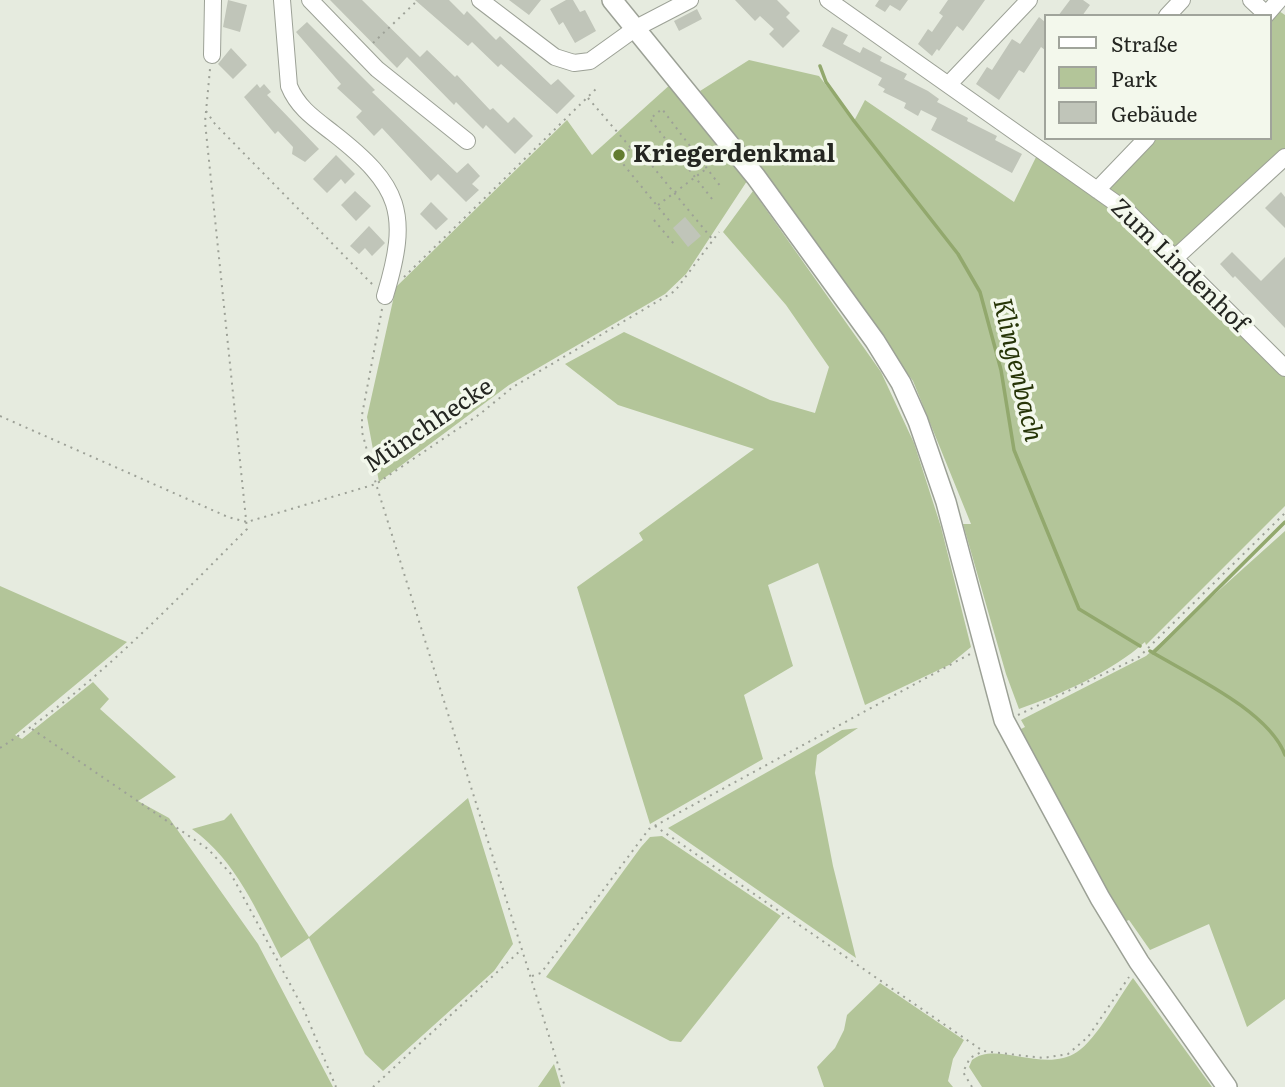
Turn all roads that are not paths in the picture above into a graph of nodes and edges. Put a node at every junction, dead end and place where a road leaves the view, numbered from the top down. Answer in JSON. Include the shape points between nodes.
{"nodes":[{"id":1,"x":213,"y":0,"type":"edge"},
{"id":2,"x":282,"y":0,"type":"edge"},
{"id":3,"x":310,"y":0,"type":"edge"},
{"id":4,"x":480,"y":0,"type":"edge"},
{"id":5,"x":612,"y":0,"type":"edge"},
{"id":6,"x":690,"y":0,"type":"edge"},
{"id":7,"x":828,"y":0,"type":"edge"},
{"id":8,"x":1028,"y":0,"type":"edge"},
{"id":9,"x":1182,"y":0,"type":"edge"},
{"id":10,"x":1251,"y":0,"type":"edge"},
{"id":11,"x":1279,"y":0,"type":"edge"},
{"id":12,"x":1169,"y":14,"type":"edge"},
{"id":13,"x":1264,"y":14,"type":"edge"},
{"id":14,"x":1266,"y":14,"type":"edge"},
{"id":15,"x":636,"y":28,"type":"junction"},
{"id":16,"x":212,"y":55,"type":"road end"},
{"id":17,"x":949,"y":84,"type":"junction"},
{"id":18,"x":1145,"y":140,"type":"edge"},
{"id":19,"x":467,"y":141,"type":"dead end"},
{"id":20,"x":1285,"y":158,"type":"edge"},
{"id":21,"x":1097,"y":190,"type":"junction"},
{"id":22,"x":1175,"y":258,"type":"junction"},
{"id":23,"x":385,"y":296,"type":"road end"},
{"id":24,"x":1285,"y":368,"type":"edge"},
{"id":25,"x":1227,"y":1087,"type":"edge"}],
"edges":[{"from":1,"to":16,"type":"street"},
{"from":2,"to":23,"type":"street","via":[[289,86],[294,96],[307,113],[376,169],[397,210],[399,242]]},
{"from":3,"to":19,"type":"street","via":[[362,54]]},
{"from":4,"to":15,"type":"street","via":[[555,57],[574,63],[590,61]]},
{"from":5,"to":15,"type":"main road"},
{"from":6,"to":15,"type":"street"},
{"from":7,"to":17,"type":"street","name":"Zum Lindenhof"},
{"from":8,"to":17,"type":"street"},
{"from":9,"to":12,"type":"street"},
{"from":10,"to":13,"type":"street"},
{"from":11,"to":14,"type":"street"},
{"from":15,"to":25,"type":"main road","via":[[755,177],[901,383],[939,481],[1004,720],[1100,898]]},
{"from":17,"to":21,"type":"street","name":"Zum Lindenhof"},
{"from":18,"to":21,"type":"street"},
{"from":20,"to":22,"type":"street"},
{"from":21,"to":22,"type":"street","name":"Zum Lindenhof","via":[[1128,211]]},
{"from":22,"to":24,"type":"street","name":"Zum Lindenhof"}]}
